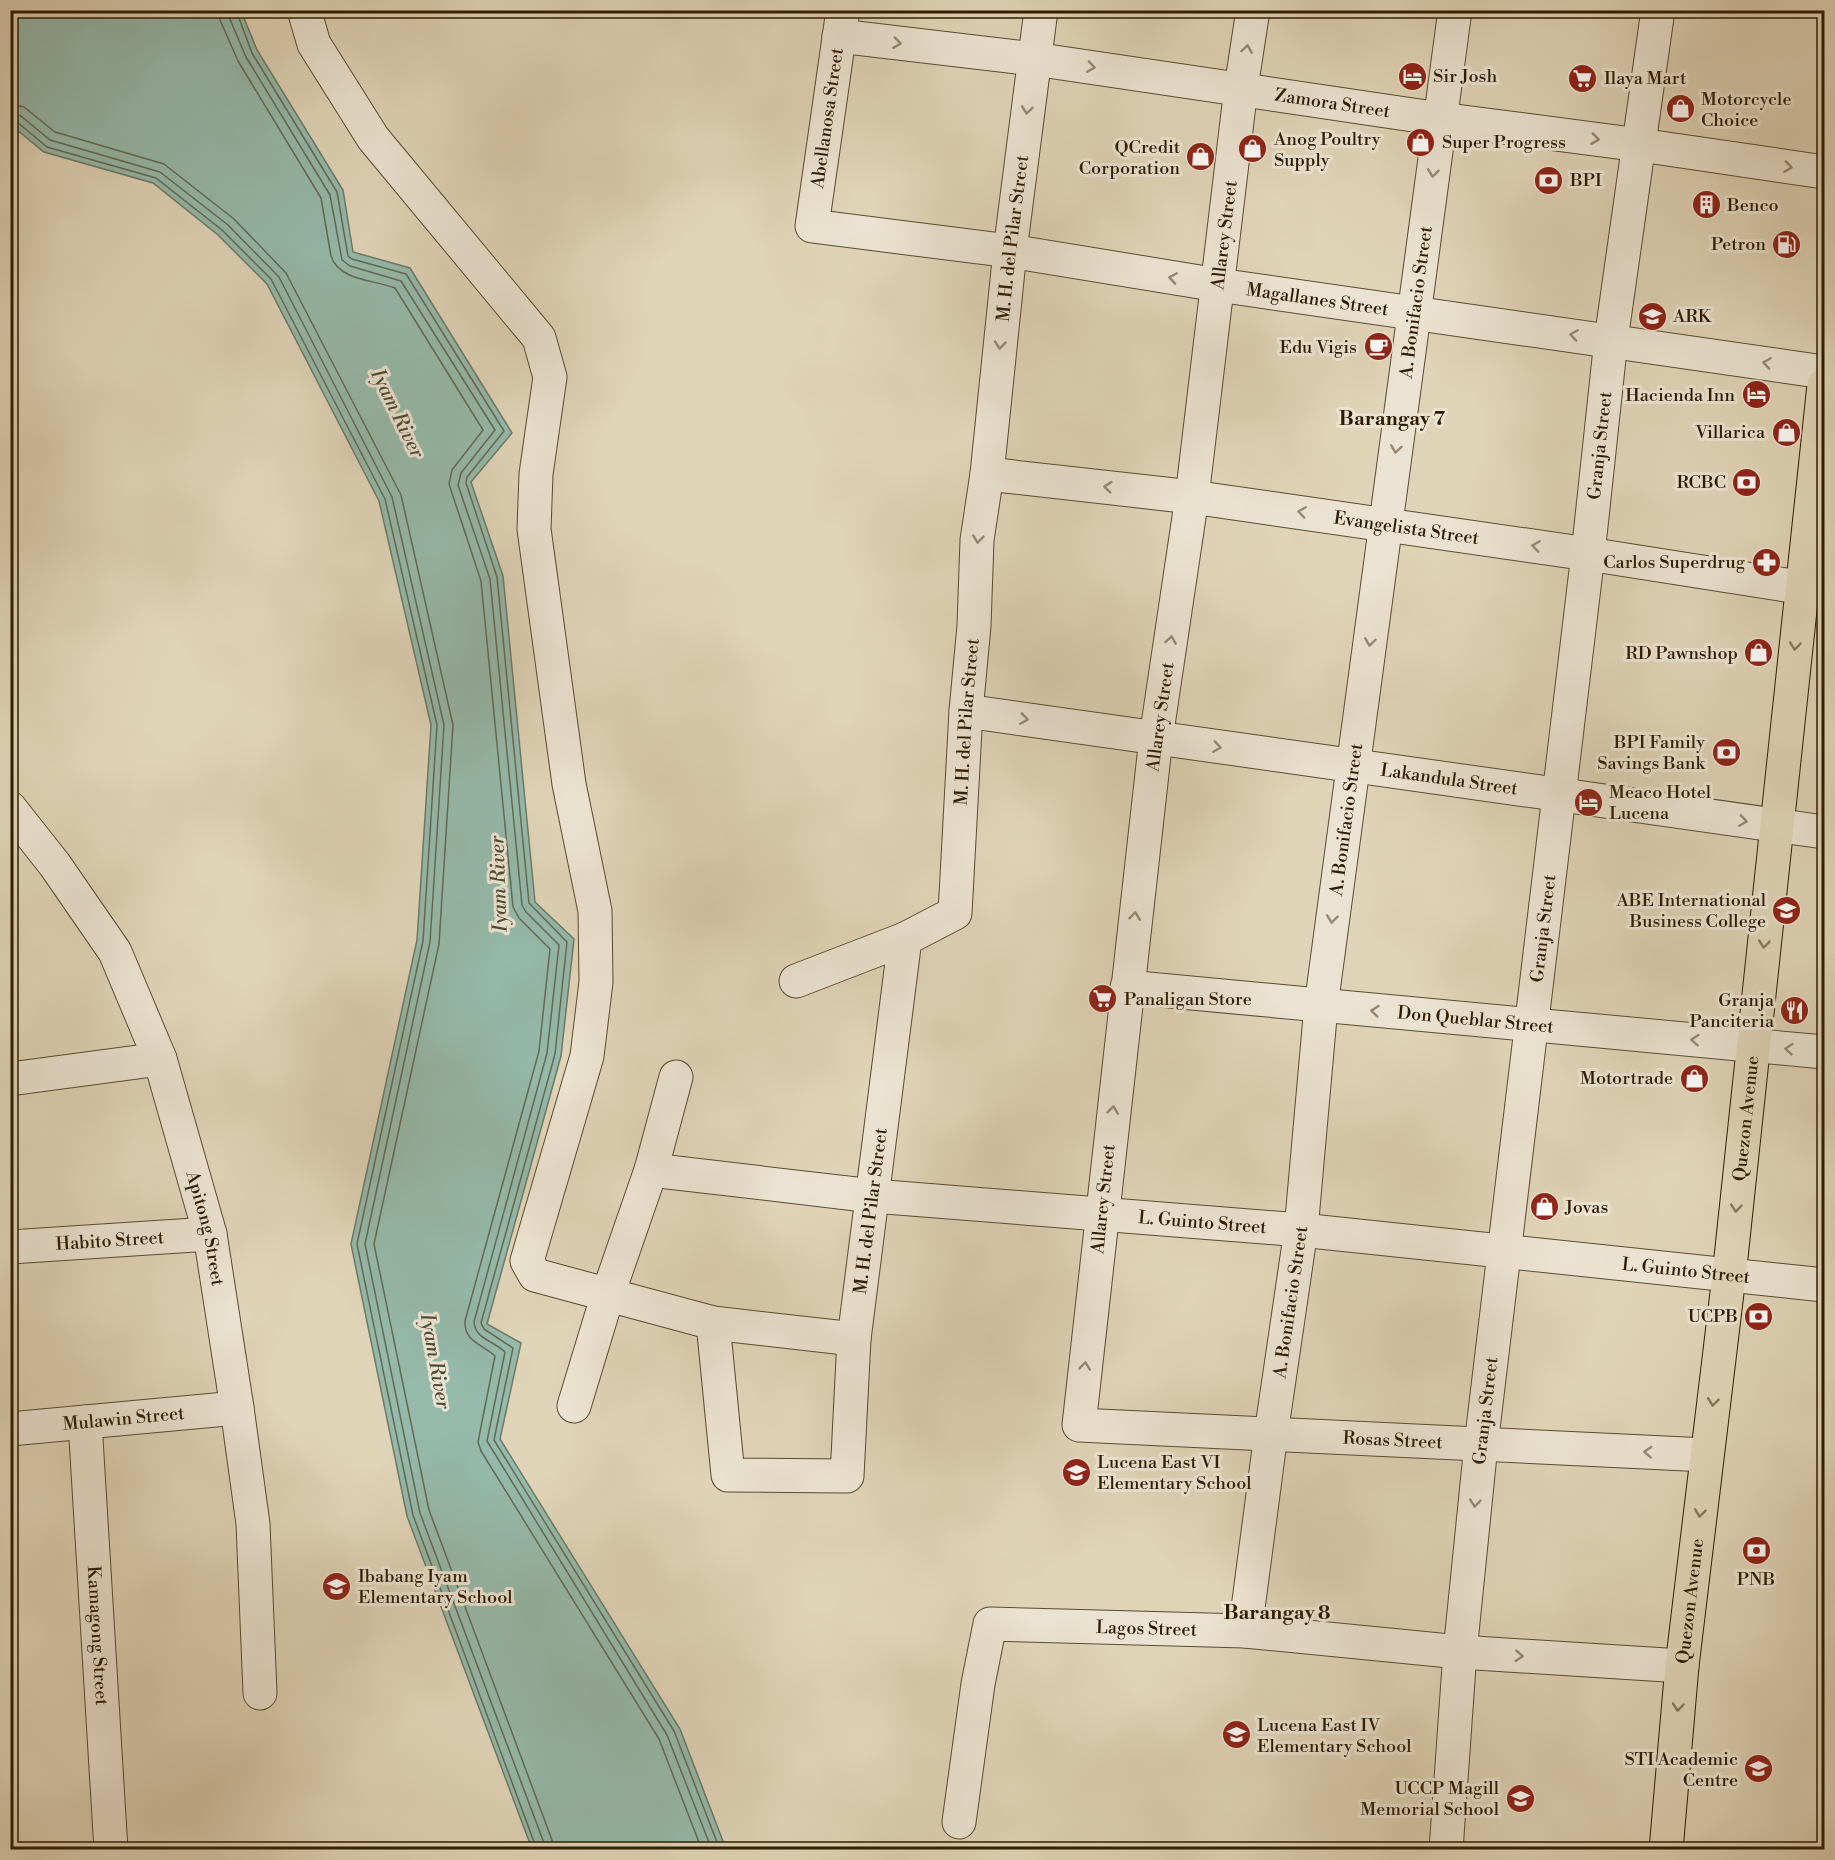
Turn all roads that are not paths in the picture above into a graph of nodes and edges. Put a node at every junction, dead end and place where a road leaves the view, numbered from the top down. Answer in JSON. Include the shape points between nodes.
{"nodes":[{"id":1,"x":304,"y":10,"type":"edge"},
{"id":2,"x":1041,"y":10,"type":"edge"},
{"id":3,"x":1253,"y":10,"type":"edge"},
{"id":4,"x":1455,"y":10,"type":"edge"},
{"id":5,"x":1658,"y":10,"type":"edge"},
{"id":6,"x":841,"y":23,"type":"edge"},
{"id":7,"x":1034,"y":59,"type":"junction"},
{"id":8,"x":1240,"y":88,"type":"junction"},
{"id":9,"x":1440,"y":119,"type":"junction"},
{"id":10,"x":1640,"y":145,"type":"junction"},
{"id":11,"x":1824,"y":172,"type":"edge"},
{"id":12,"x":812,"y":226,"type":"joint"},
{"id":13,"x":1010,"y":251,"type":"junction"},
{"id":14,"x":1218,"y":285,"type":"junction"},
{"id":15,"x":1415,"y":312,"type":"junction"},
{"id":16,"x":1611,"y":340,"type":"junction"},
{"id":17,"x":1824,"y":372,"type":"edge"},
{"id":18,"x":1824,"y":385,"type":"edge"},
{"id":19,"x":987,"y":474,"type":"junction"},
{"id":20,"x":1192,"y":496,"type":"junction"},
{"id":21,"x":1386,"y":525,"type":"junction"},
{"id":22,"x":1588,"y":554,"type":"junction"},
{"id":23,"x":1813,"y":590,"type":"edge"},
{"id":24,"x":966,"y":711,"type":"junction"},
{"id":25,"x":1156,"y":738,"type":"junction"},
{"id":26,"x":1352,"y":766,"type":"junction"},
{"id":27,"x":1558,"y":796,"type":"junction"},
{"id":28,"x":10,"y":808,"type":"edge"},
{"id":29,"x":1777,"y":826,"type":"junction"},
{"id":30,"x":1824,"y":832,"type":"edge"},
{"id":31,"x":904,"y":939,"type":"junction"},
{"id":32,"x":796,"y":981,"type":"dead end"},
{"id":33,"x":1126,"y":987,"type":"junction"},
{"id":34,"x":1321,"y":1006,"type":"junction"},
{"id":35,"x":1532,"y":1026,"type":"junction"},
{"id":36,"x":1753,"y":1046,"type":"junction"},
{"id":37,"x":1824,"y":1052,"type":"edge"},
{"id":38,"x":160,"y":1059,"type":"junction"},
{"id":39,"x":676,"y":1077,"type":"dead end"},
{"id":40,"x":10,"y":1079,"type":"edge"},
{"id":41,"x":651,"y":1170,"type":"junction"},
{"id":42,"x":873,"y":1196,"type":"junction"},
{"id":43,"x":1102,"y":1214,"type":"junction"},
{"id":44,"x":1301,"y":1230,"type":"junction"},
{"id":45,"x":210,"y":1234,"type":"junction"},
{"id":46,"x":10,"y":1247,"type":"edge"},
{"id":47,"x":1504,"y":1251,"type":"junction"},
{"id":48,"x":1729,"y":1276,"type":"junction"},
{"id":49,"x":1824,"y":1285,"type":"edge"},
{"id":50,"x":608,"y":1294,"type":"junction"},
{"id":51,"x":713,"y":1323,"type":"junction"},
{"id":52,"x":854,"y":1339,"type":"junction"},
{"id":53,"x":574,"y":1406,"type":"dead end"},
{"id":54,"x":237,"y":1407,"type":"junction"},
{"id":55,"x":85,"y":1422,"type":"junction"},
{"id":56,"x":1078,"y":1425,"type":"joint"},
{"id":57,"x":10,"y":1429,"type":"edge"},
{"id":58,"x":1270,"y":1434,"type":"junction"},
{"id":59,"x":1480,"y":1445,"type":"junction"},
{"id":60,"x":1707,"y":1455,"type":"junction"},
{"id":61,"x":1245,"y":1631,"type":"junction"},
{"id":62,"x":1460,"y":1652,"type":"junction"},
{"id":63,"x":1682,"y":1666,"type":"junction"},
{"id":64,"x":260,"y":1693,"type":"dead end"},
{"id":65,"x":959,"y":1822,"type":"dead end"},
{"id":66,"x":111,"y":1850,"type":"edge"},
{"id":67,"x":1446,"y":1850,"type":"edge"},
{"id":68,"x":1666,"y":1850,"type":"edge"}],
"edges":[{"from":1,"to":50,"type":"street","via":[[314,44],[373,138],[538,338],[550,377],[536,474],[534,530],[568,784],[595,911],[596,982],[587,1056],[527,1261],[535,1275]]},
{"from":2,"to":7,"type":"street","name":"M. H. del Pilar Street"},
{"from":8,"to":3,"type":"street","name":"Allarey Street","one_way":true},
{"from":4,"to":9,"type":"street","name":"A. Bonifacio Street"},
{"from":5,"to":10,"type":"street","name":"Granja Street"},
{"from":6,"to":7,"type":"street","name":"Zamora Street","one_way":true},
{"from":6,"to":12,"type":"street","name":"Abellanosa Street"},
{"from":7,"to":8,"type":"street","name":"Zamora Street","one_way":true},
{"from":7,"to":13,"type":"street","name":"M. H. del Pilar Street","one_way":true},
{"from":8,"to":9,"type":"street","name":"Zamora Street"},
{"from":8,"to":14,"type":"street","name":"Allarey Street"},
{"from":9,"to":10,"type":"street","name":"Zamora Street","one_way":true},
{"from":9,"to":15,"type":"street","name":"A. Bonifacio Street","one_way":true},
{"from":10,"to":11,"type":"street","name":"Zamora Street","one_way":true},
{"from":10,"to":16,"type":"street","name":"Granja Street"},
{"from":12,"to":13,"type":"street","name":"Magallanes Street"},
{"from":14,"to":13,"type":"street","name":"Magallanes Street","one_way":true},
{"from":13,"to":19,"type":"street","name":"M. H. del Pilar Street","one_way":true},
{"from":14,"to":15,"type":"street","name":"Magallanes Street"},
{"from":14,"to":20,"type":"street","name":"Allarey Street"},
{"from":16,"to":15,"type":"street","name":"Magallanes Street","one_way":true},
{"from":15,"to":21,"type":"street","name":"A. Bonifacio Street","one_way":true},
{"from":17,"to":16,"type":"street","name":"Magallanes Street","one_way":true},
{"from":16,"to":22,"type":"street","name":"Granja Street"},
{"from":18,"to":23,"type":"main road","name":"Quezon Avenue"},
{"from":20,"to":19,"type":"street","name":"Evangelista Street","one_way":true},
{"from":19,"to":24,"type":"street","name":"M. H. del Pilar Street","one_way":true,"via":[[977,540]]},
{"from":21,"to":20,"type":"street","name":"Evangelista Street","one_way":true},
{"from":25,"to":20,"type":"street","name":"Allarey Street","one_way":true},
{"from":22,"to":21,"type":"street","name":"Evangelista Street","one_way":true},
{"from":21,"to":26,"type":"street","name":"A. Bonifacio Street","one_way":true},
{"from":22,"to":23,"type":"street","name":"Evangelista Street"},
{"from":22,"to":27,"type":"street","name":"Granja Street"},
{"from":23,"to":29,"type":"main road","name":"Quezon Avenue","one_way":true},
{"from":24,"to":25,"type":"street","name":"Lakandula Street","one_way":true},
{"from":24,"to":31,"type":"street","name":"M. H. del Pilar Street","via":[[955,913]]},
{"from":25,"to":26,"type":"street","name":"Lakandula Street","one_way":true},
{"from":33,"to":25,"type":"street","name":"Allarey Street","one_way":true},
{"from":26,"to":27,"type":"street","name":"Lakandula Street"},
{"from":26,"to":34,"type":"street","name":"A. Bonifacio Street","one_way":true},
{"from":27,"to":29,"type":"street","name":"Lakandula Street","one_way":true},
{"from":27,"to":35,"type":"street","name":"Granja Street"},
{"from":28,"to":38,"type":"street","name":"Apitong Street","via":[[115,952]]},
{"from":29,"to":30,"type":"street","name":"Lakandula Street"},
{"from":29,"to":36,"type":"main road","name":"Quezon Avenue","one_way":true},
{"from":31,"to":32,"type":"street"},
{"from":31,"to":42,"type":"street","name":"M. H. del Pilar Street"},
{"from":33,"to":34,"type":"street","name":"Don Queblar Street"},
{"from":43,"to":33,"type":"street","name":"Allarey Street","one_way":true},
{"from":35,"to":34,"type":"street","name":"Don Queblar Street","one_way":true},
{"from":34,"to":44,"type":"street","name":"A. Bonifacio Street"},
{"from":36,"to":35,"type":"street","name":"Don Queblar Street","one_way":true},
{"from":35,"to":47,"type":"street","name":"Granja Street"},
{"from":37,"to":36,"type":"street","name":"Don Queblar Street","one_way":true},
{"from":36,"to":48,"type":"main road","name":"Quezon Avenue","one_way":true},
{"from":38,"to":40,"type":"street"},
{"from":38,"to":45,"type":"street","name":"Apitong Street"},
{"from":39,"to":41,"type":"street"},
{"from":41,"to":42,"type":"street","name":"L. Guinto Street"},
{"from":41,"to":50,"type":"street"},
{"from":42,"to":43,"type":"street","name":"L. Guinto Street"},
{"from":42,"to":52,"type":"street","name":"M. H. del Pilar Street"},
{"from":43,"to":44,"type":"street","name":"L. Guinto Street"},
{"from":56,"to":43,"type":"street","name":"Allarey Street","one_way":true},
{"from":44,"to":47,"type":"street","name":"L. Guinto Street"},
{"from":44,"to":58,"type":"street","name":"A. Bonifacio Street"},
{"from":45,"to":46,"type":"street","name":"Habito Street"},
{"from":45,"to":54,"type":"street","name":"Apitong Street"},
{"from":47,"to":48,"type":"street","name":"L. Guinto Street"},
{"from":47,"to":59,"type":"street","name":"Granja Street"},
{"from":48,"to":49,"type":"street","name":"L. Guinto Street"},
{"from":48,"to":60,"type":"main road","name":"Quezon Avenue","one_way":true},
{"from":50,"to":51,"type":"street"},
{"from":50,"to":53,"type":"street"},
{"from":51,"to":52,"type":"street"},
{"from":51,"to":52,"type":"street","name":"M. H. del Pilar Street","via":[[728,1475],[847,1476]]},
{"from":54,"to":55,"type":"street","name":"Mulawin Street"},
{"from":54,"to":64,"type":"street","name":"Apitong Street","via":[[253,1524]]},
{"from":55,"to":57,"type":"street","name":"Mulawin Street"},
{"from":55,"to":66,"type":"street","name":"Kamagong Street"},
{"from":56,"to":58,"type":"street","name":"Rosas Street"},
{"from":58,"to":59,"type":"street","name":"Rosas Street"},
{"from":58,"to":61,"type":"street","name":"A. Bonifacio Street"},
{"from":60,"to":59,"type":"street","name":"Rosas Street","one_way":true},
{"from":59,"to":62,"type":"street","name":"Granja Street","one_way":true},
{"from":60,"to":63,"type":"main road","name":"Quezon Avenue","one_way":true},
{"from":61,"to":62,"type":"street","name":"Lagos Street"},
{"from":61,"to":65,"type":"street","name":"Lagos Street","via":[[990,1624]]},
{"from":62,"to":63,"type":"street","name":"Lagos Street","one_way":true},
{"from":62,"to":67,"type":"street","name":"Granja Street"},
{"from":63,"to":68,"type":"main road","name":"Quezon Avenue","one_way":true}]}
